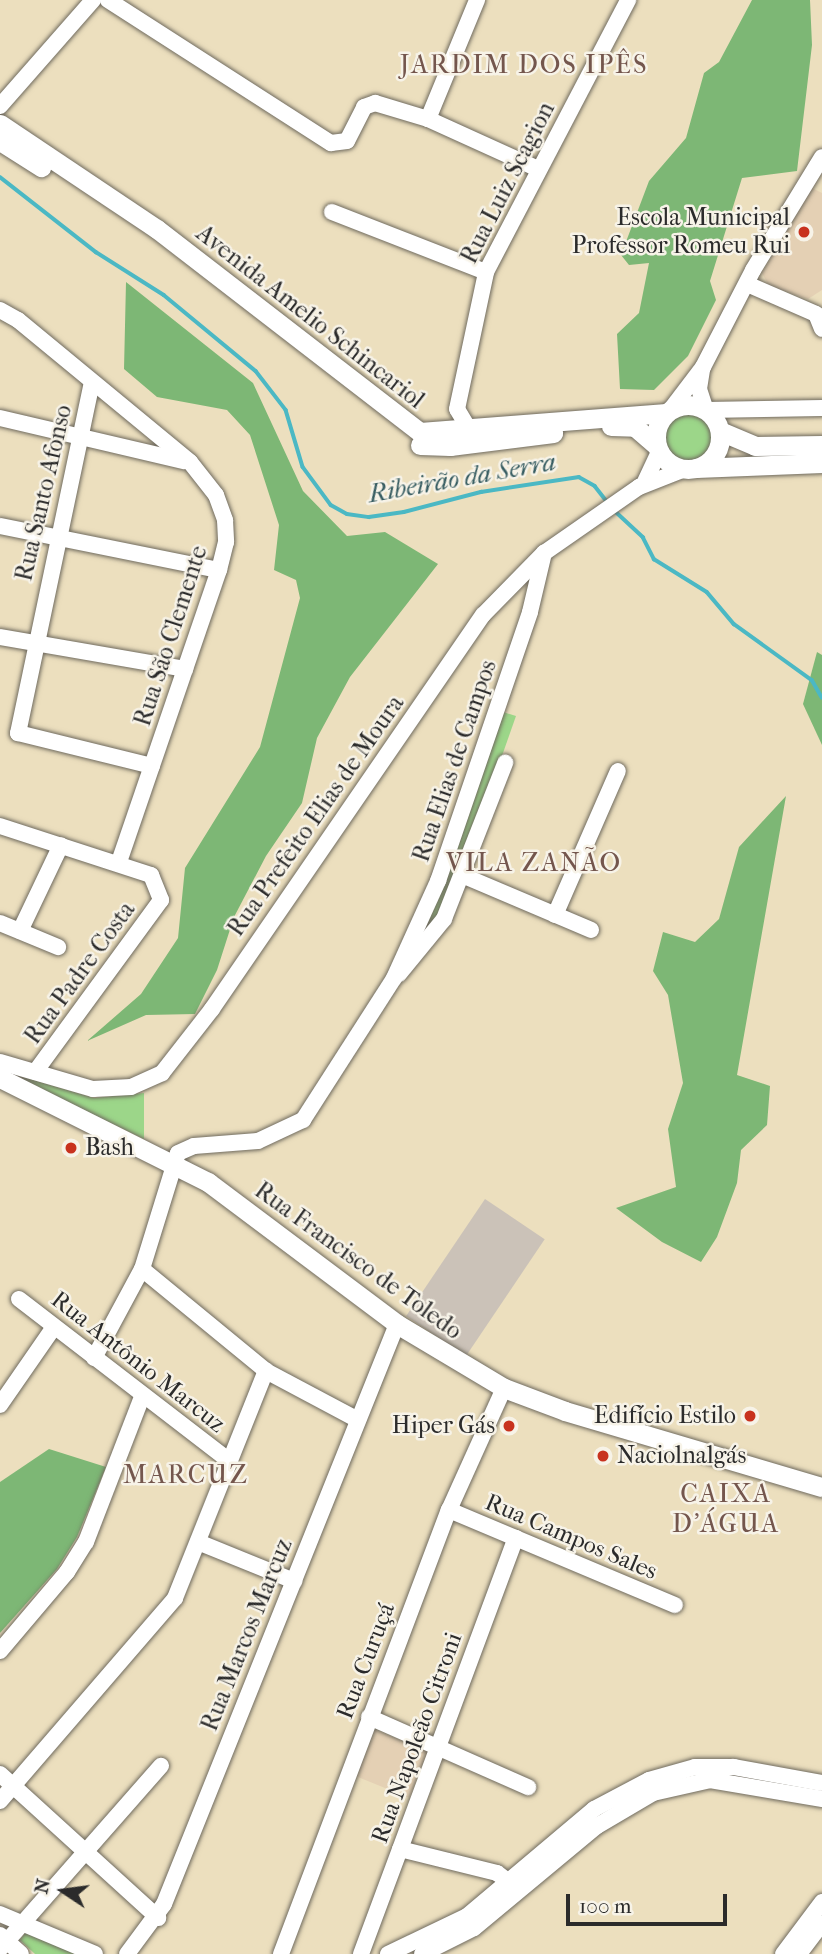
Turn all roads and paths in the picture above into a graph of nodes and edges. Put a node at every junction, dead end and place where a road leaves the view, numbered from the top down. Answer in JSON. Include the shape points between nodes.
{"nodes":[{"id":1,"x":93,"y":0,"type":"edge"},
{"id":2,"x":107,"y":0,"type":"edge"},
{"id":3,"x":477,"y":0,"type":"edge"},
{"id":4,"x":628,"y":0,"type":"edge"},
{"id":5,"x":27,"y":73,"type":"junction"},
{"id":6,"x":0,"y":95,"type":"edge"},
{"id":7,"x":0,"y":106,"type":"edge"},
{"id":8,"x":428,"y":119,"type":"junction"},
{"id":9,"x":0,"y":124,"type":"edge"},
{"id":10,"x":0,"y":141,"type":"edge"},
{"id":11,"x":822,"y":157,"type":"edge"},
{"id":12,"x":538,"y":169,"type":"junction"},
{"id":13,"x":332,"y":212,"type":"dead end"},
{"id":14,"x":486,"y":272,"type":"junction"},
{"id":15,"x":747,"y":284,"type":"junction"},
{"id":16,"x":0,"y":310,"type":"edge"},
{"id":17,"x":820,"y":316,"type":"edge"},
{"id":18,"x":702,"y":367,"type":"junction"},
{"id":19,"x":92,"y":382,"type":"junction"},
{"id":20,"x":822,"y":408,"type":"edge"},
{"id":21,"x":706,"y":410,"type":"junction"},
{"id":22,"x":668,"y":411,"type":"junction"},
{"id":23,"x":461,"y":412,"type":"junction"},
{"id":24,"x":744,"y":412,"type":"junction"},
{"id":25,"x":0,"y":418,"type":"edge"},
{"id":26,"x":719,"y":431,"type":"junction"},
{"id":27,"x":485,"y":434,"type":"junction"},
{"id":28,"x":81,"y":435,"type":"junction"},
{"id":29,"x":822,"y":445,"type":"edge"},
{"id":30,"x":658,"y":448,"type":"junction"},
{"id":31,"x":190,"y":462,"type":"junction"},
{"id":32,"x":822,"y":463,"type":"edge"},
{"id":33,"x":690,"y":469,"type":"junction"},
{"id":34,"x":642,"y":486,"type":"junction"},
{"id":35,"x":0,"y":526,"type":"edge"},
{"id":36,"x":57,"y":539,"type":"junction"},
{"id":37,"x":544,"y":553,"type":"junction"},
{"id":38,"x":219,"y":570,"type":"junction"},
{"id":39,"x":0,"y":637,"type":"edge"},
{"id":40,"x":34,"y":644,"type":"junction"},
{"id":41,"x":185,"y":669,"type":"junction"},
{"id":42,"x":505,"y":763,"type":"dead end"},
{"id":43,"x":152,"y":766,"type":"junction"},
{"id":44,"x":618,"y":771,"type":"dead end"},
{"id":45,"x":0,"y":826,"type":"edge"},
{"id":46,"x":61,"y":845,"type":"junction"},
{"id":47,"x":119,"y":862,"type":"junction"},
{"id":48,"x":464,"y":876,"type":"junction"},
{"id":49,"x":555,"y":915,"type":"junction"},
{"id":50,"x":0,"y":923,"type":"edge"},
{"id":51,"x":591,"y":930,"type":"dead end"},
{"id":52,"x":20,"y":931,"type":"junction"},
{"id":53,"x":58,"y":947,"type":"dead end"},
{"id":54,"x":394,"y":978,"type":"junction"},
{"id":55,"x":0,"y":1062,"type":"edge"},
{"id":56,"x":35,"y":1072,"type":"junction"},
{"id":57,"x":0,"y":1078,"type":"edge"},
{"id":58,"x":174,"y":1163,"type":"junction"},
{"id":59,"x":142,"y":1269,"type":"junction"},
{"id":60,"x":19,"y":1298,"type":"dead end"},
{"id":61,"x":397,"y":1324,"type":"junction"},
{"id":62,"x":54,"y":1327,"type":"junction"},
{"id":63,"x":94,"y":1358,"type":"junction"},
{"id":64,"x":266,"y":1371,"type":"junction"},
{"id":65,"x":504,"y":1388,"type":"junction"},
{"id":66,"x":142,"y":1396,"type":"junction"},
{"id":67,"x":0,"y":1405,"type":"edge"},
{"id":68,"x":358,"y":1420,"type":"junction"},
{"id":69,"x":229,"y":1461,"type":"junction"},
{"id":70,"x":822,"y":1487,"type":"edge"},
{"id":71,"x":449,"y":1510,"type":"junction"},
{"id":72,"x":516,"y":1538,"type":"junction"},
{"id":73,"x":198,"y":1542,"type":"junction"},
{"id":74,"x":294,"y":1581,"type":"junction"},
{"id":75,"x":675,"y":1605,"type":"dead end"},
{"id":76,"x":0,"y":1651,"type":"edge"},
{"id":77,"x":369,"y":1717,"type":"junction"},
{"id":78,"x":438,"y":1747,"type":"junction"},
{"id":79,"x":161,"y":1766,"type":"dead end"},
{"id":80,"x":0,"y":1774,"type":"edge"},
{"id":81,"x":822,"y":1783,"type":"edge"},
{"id":82,"x":13,"y":1786,"type":"junction"},
{"id":83,"x":528,"y":1787,"type":"dead end"},
{"id":84,"x":822,"y":1798,"type":"edge"},
{"id":85,"x":0,"y":1801,"type":"edge"},
{"id":86,"x":400,"y":1849,"type":"junction"},
{"id":87,"x":86,"y":1850,"type":"junction"},
{"id":88,"x":517,"y":1887,"type":"junction"},
{"id":89,"x":822,"y":1902,"type":"edge"},
{"id":90,"x":0,"y":1914,"type":"edge"},
{"id":91,"x":158,"y":1918,"type":"junction"},
{"id":92,"x":23,"y":1923,"type":"junction"},
{"id":93,"x":822,"y":1924,"type":"edge"},
{"id":94,"x":2,"y":1942,"type":"edge"},
{"id":95,"x":21,"y":1954,"type":"edge"},
{"id":96,"x":95,"y":1954,"type":"edge"},
{"id":97,"x":127,"y":1954,"type":"edge"},
{"id":98,"x":281,"y":1954,"type":"edge"},
{"id":99,"x":361,"y":1954,"type":"edge"},
{"id":100,"x":388,"y":1954,"type":"edge"},
{"id":101,"x":422,"y":1954,"type":"edge"},
{"id":102,"x":783,"y":1954,"type":"edge"},
{"id":103,"x":799,"y":1954,"type":"edge"}],
"edges":[{"from":1,"to":5,"type":"street"},
{"from":2,"to":8,"type":"street","via":[[331,144],[343,144],[370,103]]},
{"from":3,"to":8,"type":"street"},
{"from":4,"to":12,"type":"street","name":"Rua Luiz Scagion"},
{"from":5,"to":6,"type":"street"},
{"from":5,"to":7,"type":"street"},
{"from":8,"to":12,"type":"street"},
{"from":9,"to":23,"type":"main road","name":"Avenida Amelio Schincariol","via":[[156,229],[401,421],[428,434],[446,433]]},
{"from":10,"to":27,"type":"main road","name":"Avenida Amelio Schincariol","via":[[132,227],[404,438],[437,447]]},
{"from":11,"to":15,"type":"street"},
{"from":12,"to":14,"type":"street","name":"Rua Luiz Scagion"},
{"from":13,"to":14,"type":"street"},
{"from":14,"to":23,"type":"street","name":"Rua Luiz Scagion"},
{"from":15,"to":17,"type":"street"},
{"from":15,"to":18,"type":"street"},
{"from":16,"to":19,"type":"street","name":"Rua São Clemente"},
{"from":18,"to":21,"type":"street","via":[[699,389]]},
{"from":18,"to":22,"type":"street"},
{"from":19,"to":28,"type":"street","name":"Rua Santo Afonso"},
{"from":19,"to":31,"type":"street","name":"Rua São Clemente"},
{"from":20,"to":24,"type":"street"},
{"from":21,"to":22,"type":"main road","name":"Avenida Amelio Schincariol","via":[[692,405]]},
{"from":21,"to":24,"type":"street"},
{"from":21,"to":26,"type":"main road"},
{"from":22,"to":27,"type":"main road","name":"Avenida Amelio Schincariol"},
{"from":22,"to":30,"type":"main road","via":[[657,428]]},
{"from":23,"to":27,"type":"main road","name":"Avenida Amelio Schincariol"},
{"from":23,"to":27,"type":"street"},
{"from":24,"to":26,"type":"street"},
{"from":25,"to":28,"type":"street"},
{"from":26,"to":29,"type":"main road","via":[[755,446]]},
{"from":26,"to":33,"type":"main road","via":[[711,459]]},
{"from":27,"to":30,"type":"main road","name":"Avenida Amelio Schincariol","via":[[617,425],[635,428]]},
{"from":28,"to":31,"type":"street"},
{"from":28,"to":36,"type":"street","name":"Rua Santo Afonso"},
{"from":30,"to":33,"type":"main road","name":"Avenida Amelio Schincariol","via":[[670,464]]},
{"from":30,"to":34,"type":"street"},
{"from":31,"to":38,"type":"street","name":"Rua São Clemente","via":[[216,495],[225,520],[226,542]]},
{"from":32,"to":33,"type":"main road"},
{"from":33,"to":34,"type":"street","name":"Rua Prefeito Elias de Moura"},
{"from":34,"to":37,"type":"street","name":"Rua Prefeito Elias de Moura"},
{"from":35,"to":36,"type":"street"},
{"from":36,"to":38,"type":"street"},
{"from":36,"to":40,"type":"street","name":"Rua Santo Afonso"},
{"from":37,"to":54,"type":"street","name":"Rua Elias de Campos","via":[[530,611],[439,881]]},
{"from":37,"to":56,"type":"street","name":"Rua Prefeito Elias de Moura","via":[[483,615],[197,1030],[162,1073],[131,1087],[93,1089]]},
{"from":38,"to":41,"type":"street","name":"Rua São Clemente"},
{"from":39,"to":40,"type":"street"},
{"from":40,"to":41,"type":"street"},
{"from":40,"to":43,"type":"street","name":"Rua Santo Afonso","via":[[20,736]]},
{"from":41,"to":43,"type":"street","name":"Rua São Clemente"},
{"from":42,"to":48,"type":"street","name":"Rua Elias de Campos"},
{"from":43,"to":47,"type":"street","name":"Rua São Clemente"},
{"from":44,"to":49,"type":"street"},
{"from":45,"to":46,"type":"street"},
{"from":46,"to":47,"type":"street"},
{"from":46,"to":52,"type":"street"},
{"from":47,"to":56,"type":"street","name":"Rua Padre Costa","via":[[151,875],[161,900]]},
{"from":48,"to":49,"type":"street"},
{"from":48,"to":54,"type":"street","name":"Rua Elias de Campos","via":[[444,919]]},
{"from":49,"to":51,"type":"street"},
{"from":50,"to":52,"type":"street"},
{"from":52,"to":53,"type":"street"},
{"from":54,"to":58,"type":"street","name":"Rua Elias de Campos","via":[[303,1120],[258,1141],[188,1147],[178,1153]]},
{"from":55,"to":56,"type":"street","name":"Rua Prefeito Elias de Moura"},
{"from":57,"to":58,"type":"main road","name":"Rua Francisco de Toledo"},
{"from":58,"to":59,"type":"street"},
{"from":58,"to":61,"type":"main road","name":"Rua Francisco de Toledo","via":[[244,1208]]},
{"from":59,"to":63,"type":"street"},
{"from":59,"to":64,"type":"street"},
{"from":60,"to":62,"type":"street","name":"Rua Antônio Marcuz"},
{"from":61,"to":65,"type":"main road","name":"Rua Francisco de Toledo"},
{"from":61,"to":68,"type":"street","name":"Rua Marcos Marcuz"},
{"from":62,"to":63,"type":"street","name":"Rua Antônio Marcuz"},
{"from":62,"to":67,"type":"street"},
{"from":63,"to":66,"type":"street","name":"Rua Antônio Marcuz"},
{"from":64,"to":68,"type":"street"},
{"from":64,"to":69,"type":"street"},
{"from":65,"to":70,"type":"main road","name":"Rua Francisco de Toledo","via":[[565,1411]]},
{"from":65,"to":71,"type":"street","name":"Rua Curuçá"},
{"from":66,"to":69,"type":"street","name":"Rua Antônio Marcuz"},
{"from":66,"to":76,"type":"street","via":[[86,1542],[68,1572]]},
{"from":68,"to":74,"type":"street","name":"Rua Marcos Marcuz"},
{"from":69,"to":73,"type":"street"},
{"from":71,"to":72,"type":"street","name":"Rua Campos Sales"},
{"from":71,"to":77,"type":"street","name":"Rua Curuçá"},
{"from":72,"to":75,"type":"street","name":"Rua Campos Sales"},
{"from":72,"to":78,"type":"street","name":"Rua Napoleão Citroni"},
{"from":73,"to":74,"type":"street"},
{"from":73,"to":82,"type":"street","via":[[160,1619]]},
{"from":74,"to":91,"type":"street","name":"Rua Marcos Marcuz"},
{"from":77,"to":78,"type":"street"},
{"from":77,"to":98,"type":"street","name":"Rua Curuçá"},
{"from":78,"to":83,"type":"street"},
{"from":78,"to":86,"type":"street","name":"Rua Napoleão Citroni"},
{"from":79,"to":87,"type":"street"},
{"from":80,"to":82,"type":"street"},
{"from":81,"to":88,"type":"street","via":[[734,1767],[669,1772],[628,1788],[594,1809]]},
{"from":82,"to":85,"type":"street"},
{"from":82,"to":87,"type":"street"},
{"from":84,"to":88,"type":"street","via":[[721,1780],[690,1782],[653,1793],[597,1826]]},
{"from":86,"to":88,"type":"street","via":[[498,1873]]},
{"from":86,"to":99,"type":"street","name":"Rua Napoleão Citroni"},
{"from":87,"to":91,"type":"street"},
{"from":87,"to":92,"type":"street"},
{"from":88,"to":100,"type":"street"},
{"from":88,"to":101,"type":"street","via":[[474,1928]]},
{"from":89,"to":102,"type":"street"},
{"from":90,"to":92,"type":"street"},
{"from":91,"to":97,"type":"street","name":"Rua Marcos Marcuz"},
{"from":92,"to":94,"type":"street"},
{"from":92,"to":96,"type":"street"},
{"from":93,"to":103,"type":"street"},
{"from":94,"to":95,"type":"street"}]}
